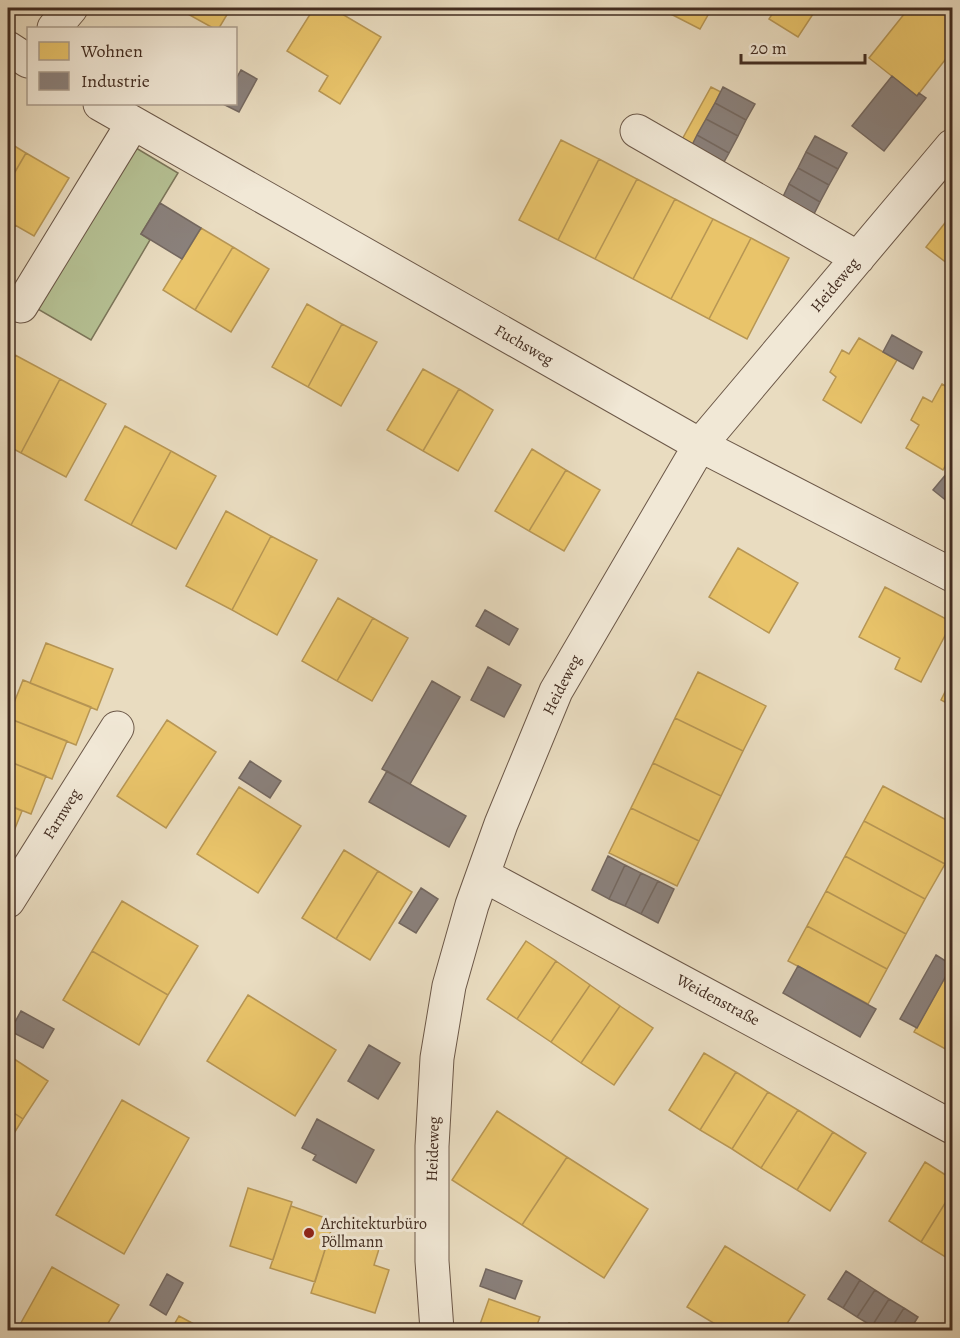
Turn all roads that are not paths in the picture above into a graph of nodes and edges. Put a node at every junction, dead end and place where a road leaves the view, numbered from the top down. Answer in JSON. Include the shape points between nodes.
{"nodes":[{"id":1,"x":71,"y":8,"type":"edge"},
{"id":2,"x":55,"y":27,"type":"edge"},
{"id":3,"x":8,"y":48,"type":"edge"},
{"id":4,"x":27,"y":59,"type":"edge"},
{"id":5,"x":102,"y":105,"type":"edge"},
{"id":6,"x":133,"y":123,"type":"junction"},
{"id":7,"x":637,"y":131,"type":"dead end"},
{"id":8,"x":952,"y":146,"type":"edge"},
{"id":9,"x":858,"y":258,"type":"junction"},
{"id":10,"x":21,"y":306,"type":"dead end"},
{"id":11,"x":700,"y":445,"type":"junction"},
{"id":12,"x":952,"y":575,"type":"edge"},
{"id":13,"x":117,"y":728,"type":"dead end"},
{"id":14,"x":483,"y":875,"type":"junction"},
{"id":15,"x":8,"y":901,"type":"edge"},
{"id":16,"x":952,"y":1127,"type":"edge"},
{"id":17,"x":436,"y":1330,"type":"edge"}],
"edges":[{"from":1,"to":2,"type":"street"},
{"from":3,"to":4,"type":"street"},
{"from":5,"to":6,"type":"street","name":"Fuchsweg"},
{"from":6,"to":10,"type":"street"},
{"from":6,"to":11,"type":"street","name":"Fuchsweg"},
{"from":7,"to":9,"type":"street"},
{"from":8,"to":9,"type":"street","name":"Heideweg"},
{"from":9,"to":11,"type":"street","name":"Heideweg"},
{"from":11,"to":12,"type":"street","name":"Fuchsweg"},
{"from":11,"to":14,"type":"street","name":"Heideweg","via":[[556,692]]},
{"from":13,"to":15,"type":"street","name":"Farnweg"},
{"from":14,"to":16,"type":"street","name":"Weidenstraße"},
{"from":14,"to":17,"type":"street","name":"Heideweg","via":[[449,986],[437,1058],[432,1146]]}]}
